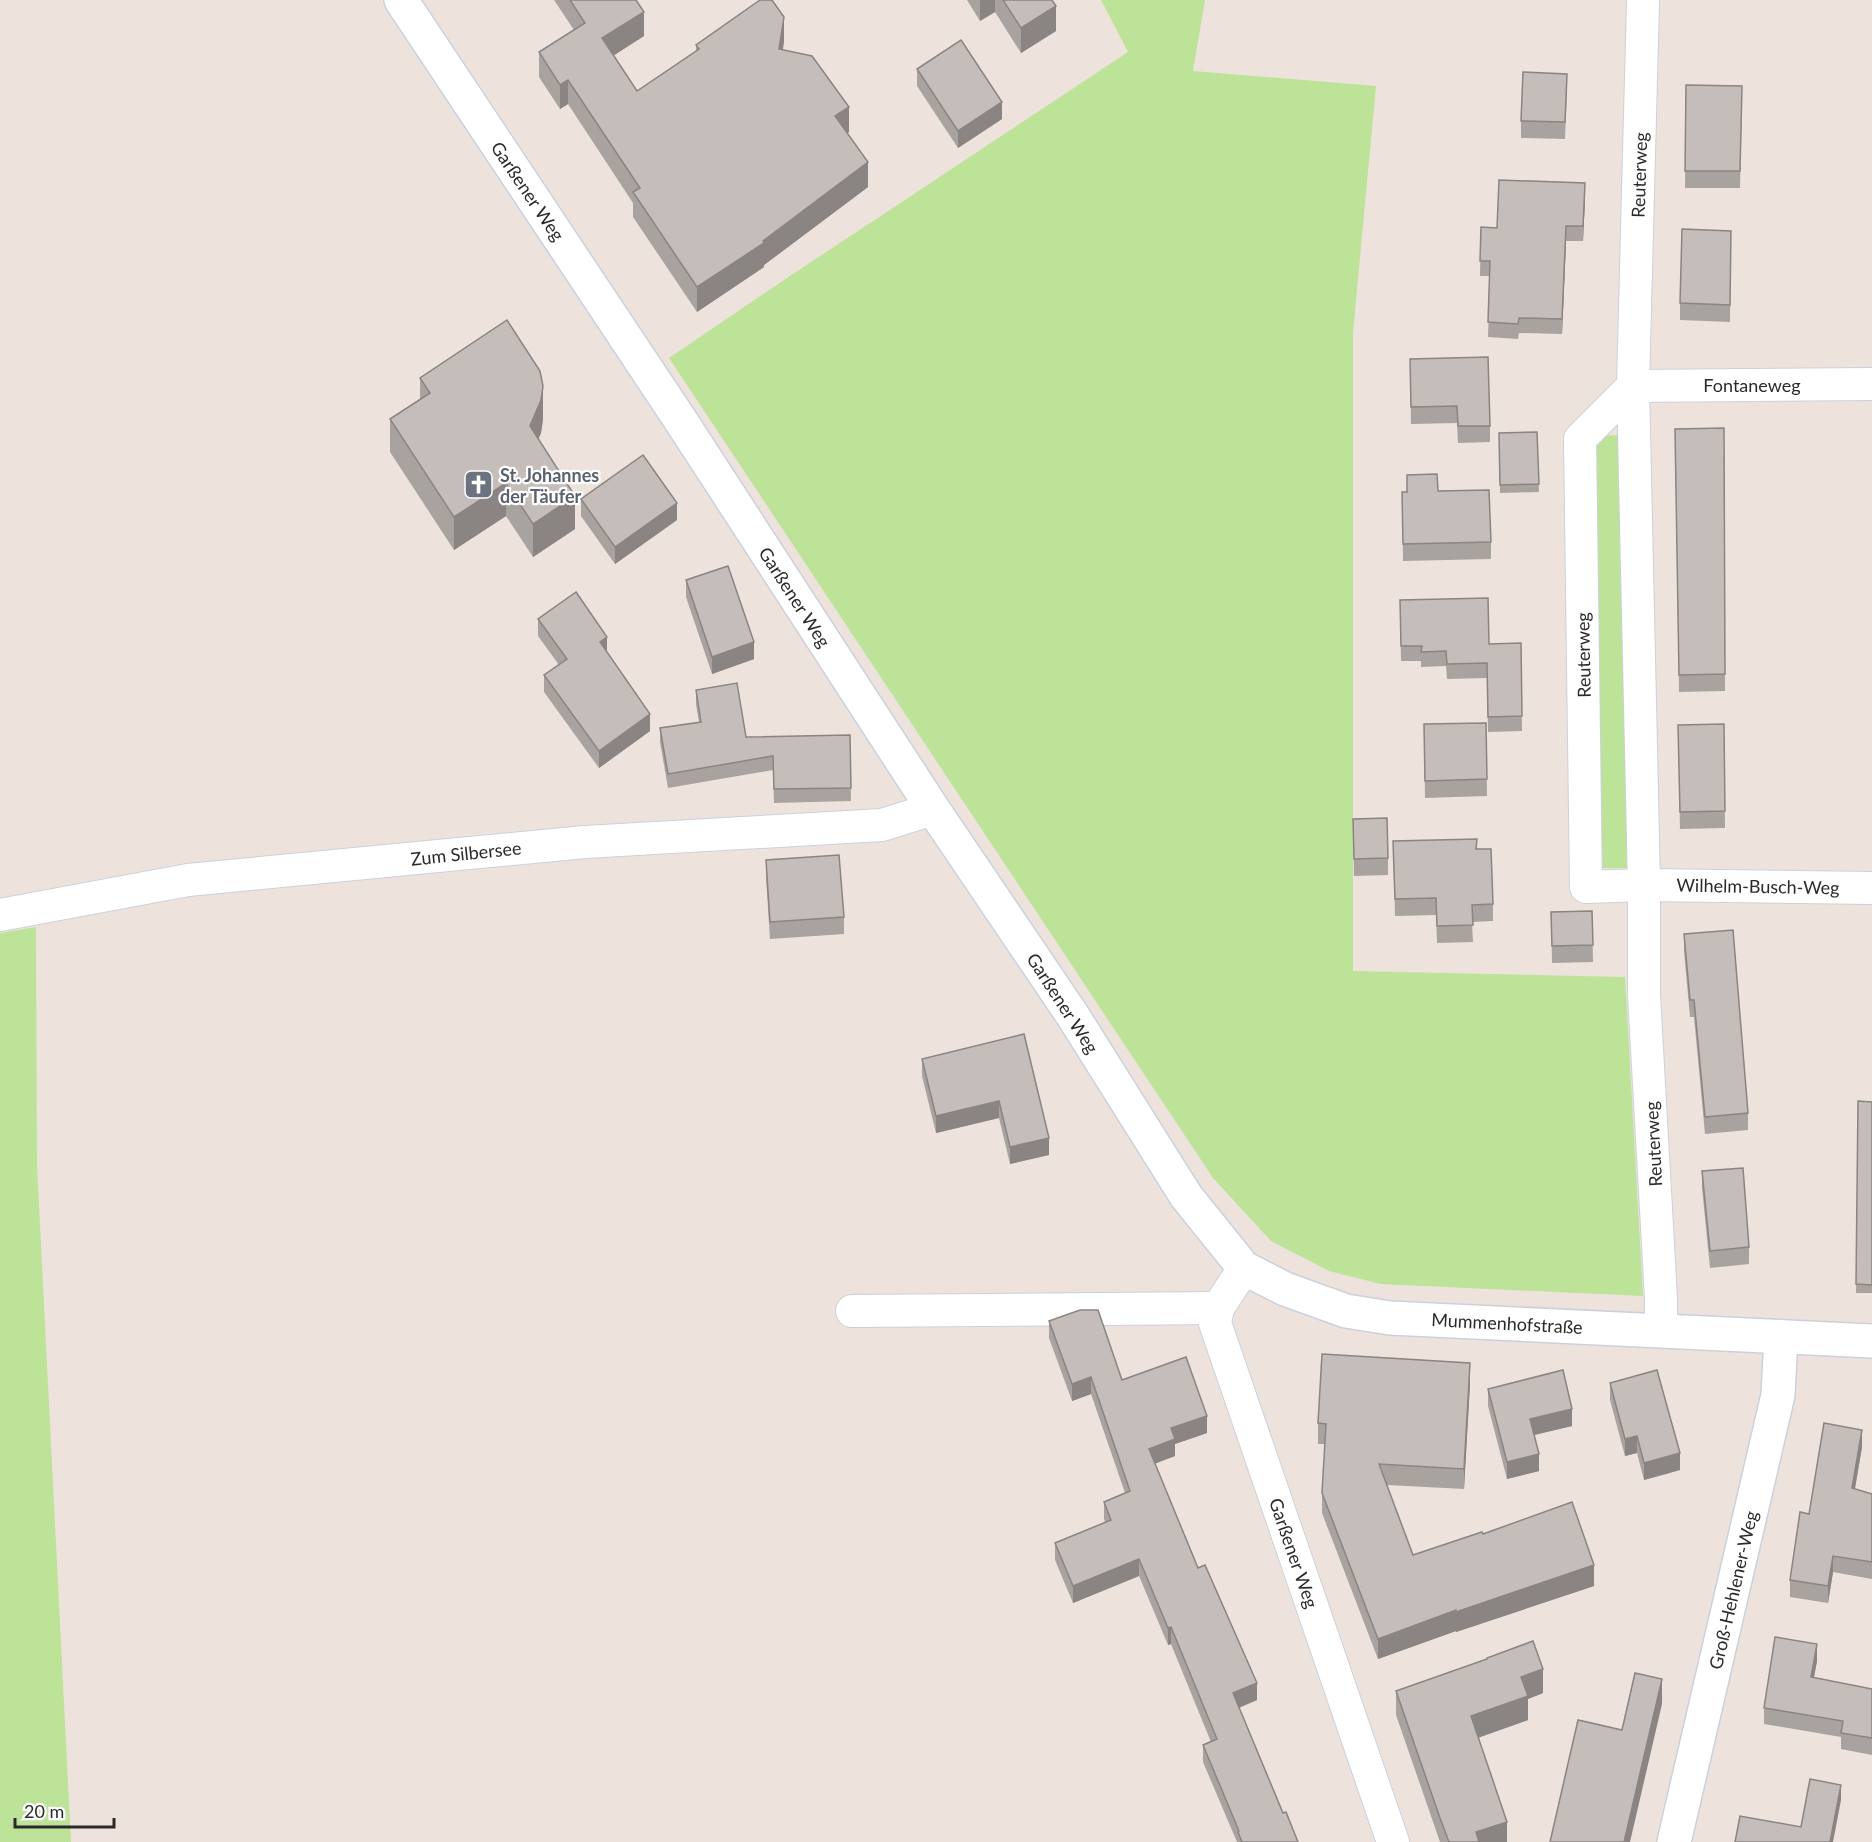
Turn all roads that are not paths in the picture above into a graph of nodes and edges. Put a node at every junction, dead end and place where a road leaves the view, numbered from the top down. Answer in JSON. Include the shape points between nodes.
{"nodes":[{"id":1,"x":401,"y":0,"type":"edge"},
{"id":2,"x":1643,"y":0,"type":"edge"},
{"id":3,"x":1872,"y":384,"type":"edge"},
{"id":4,"x":1633,"y":386,"type":"junction"},
{"id":5,"x":933,"y":809,"type":"junction"},
{"id":6,"x":1644,"y":885,"type":"junction"},
{"id":7,"x":1872,"y":888,"type":"edge"},
{"id":8,"x":0,"y":915,"type":"edge"},
{"id":9,"x":1186,"y":1196,"type":"joint"},
{"id":10,"x":1244,"y":1268,"type":"junction"},
{"id":11,"x":1218,"y":1308,"type":"junction"},
{"id":12,"x":852,"y":1311,"type":"dead end"},
{"id":13,"x":1660,"y":1331,"type":"junction"},
{"id":14,"x":1781,"y":1337,"type":"junction"},
{"id":15,"x":1872,"y":1341,"type":"edge"},
{"id":16,"x":1393,"y":1842,"type":"edge"},
{"id":17,"x":1674,"y":1842,"type":"edge"}],
"edges":[{"from":1,"to":5,"type":"street","name":"Garßener Weg"},
{"from":2,"to":4,"type":"street","name":"Reuterweg"},
{"from":3,"to":4,"type":"street","name":"Fontaneweg"},
{"from":4,"to":6,"type":"street","name":"Reuterweg"},
{"from":4,"to":6,"type":"street","name":"Reuterweg","via":[[1580,439],[1586,887]]},
{"from":5,"to":8,"type":"street","name":"Zum Silbersee","via":[[882,825],[585,842],[188,880]]},
{"from":5,"to":9,"type":"street","name":"Garßener Weg","via":[[1073,1016]]},
{"from":6,"to":7,"type":"street","name":"Wilhelm-Busch-Weg"},
{"from":6,"to":13,"type":"street","name":"Reuterweg","via":[[1644,995]]},
{"from":9,"to":10,"type":"street","name":"Mummenhofstraße"},
{"from":10,"to":11,"type":"street"},
{"from":10,"to":13,"type":"street","name":"Mummenhofstraße","via":[[1285,1289],[1346,1311],[1390,1318]]},
{"from":11,"to":12,"type":"street"},
{"from":11,"to":16,"type":"street","name":"Garßener Weg","via":[[1215,1323]]},
{"from":13,"to":14,"type":"street","name":"Mummenhofstraße"},
{"from":14,"to":15,"type":"street","name":"Mummenhofstraße"},
{"from":14,"to":17,"type":"street","name":"Groß-Hehlener-Weg","via":[[1778,1395]]}]}
